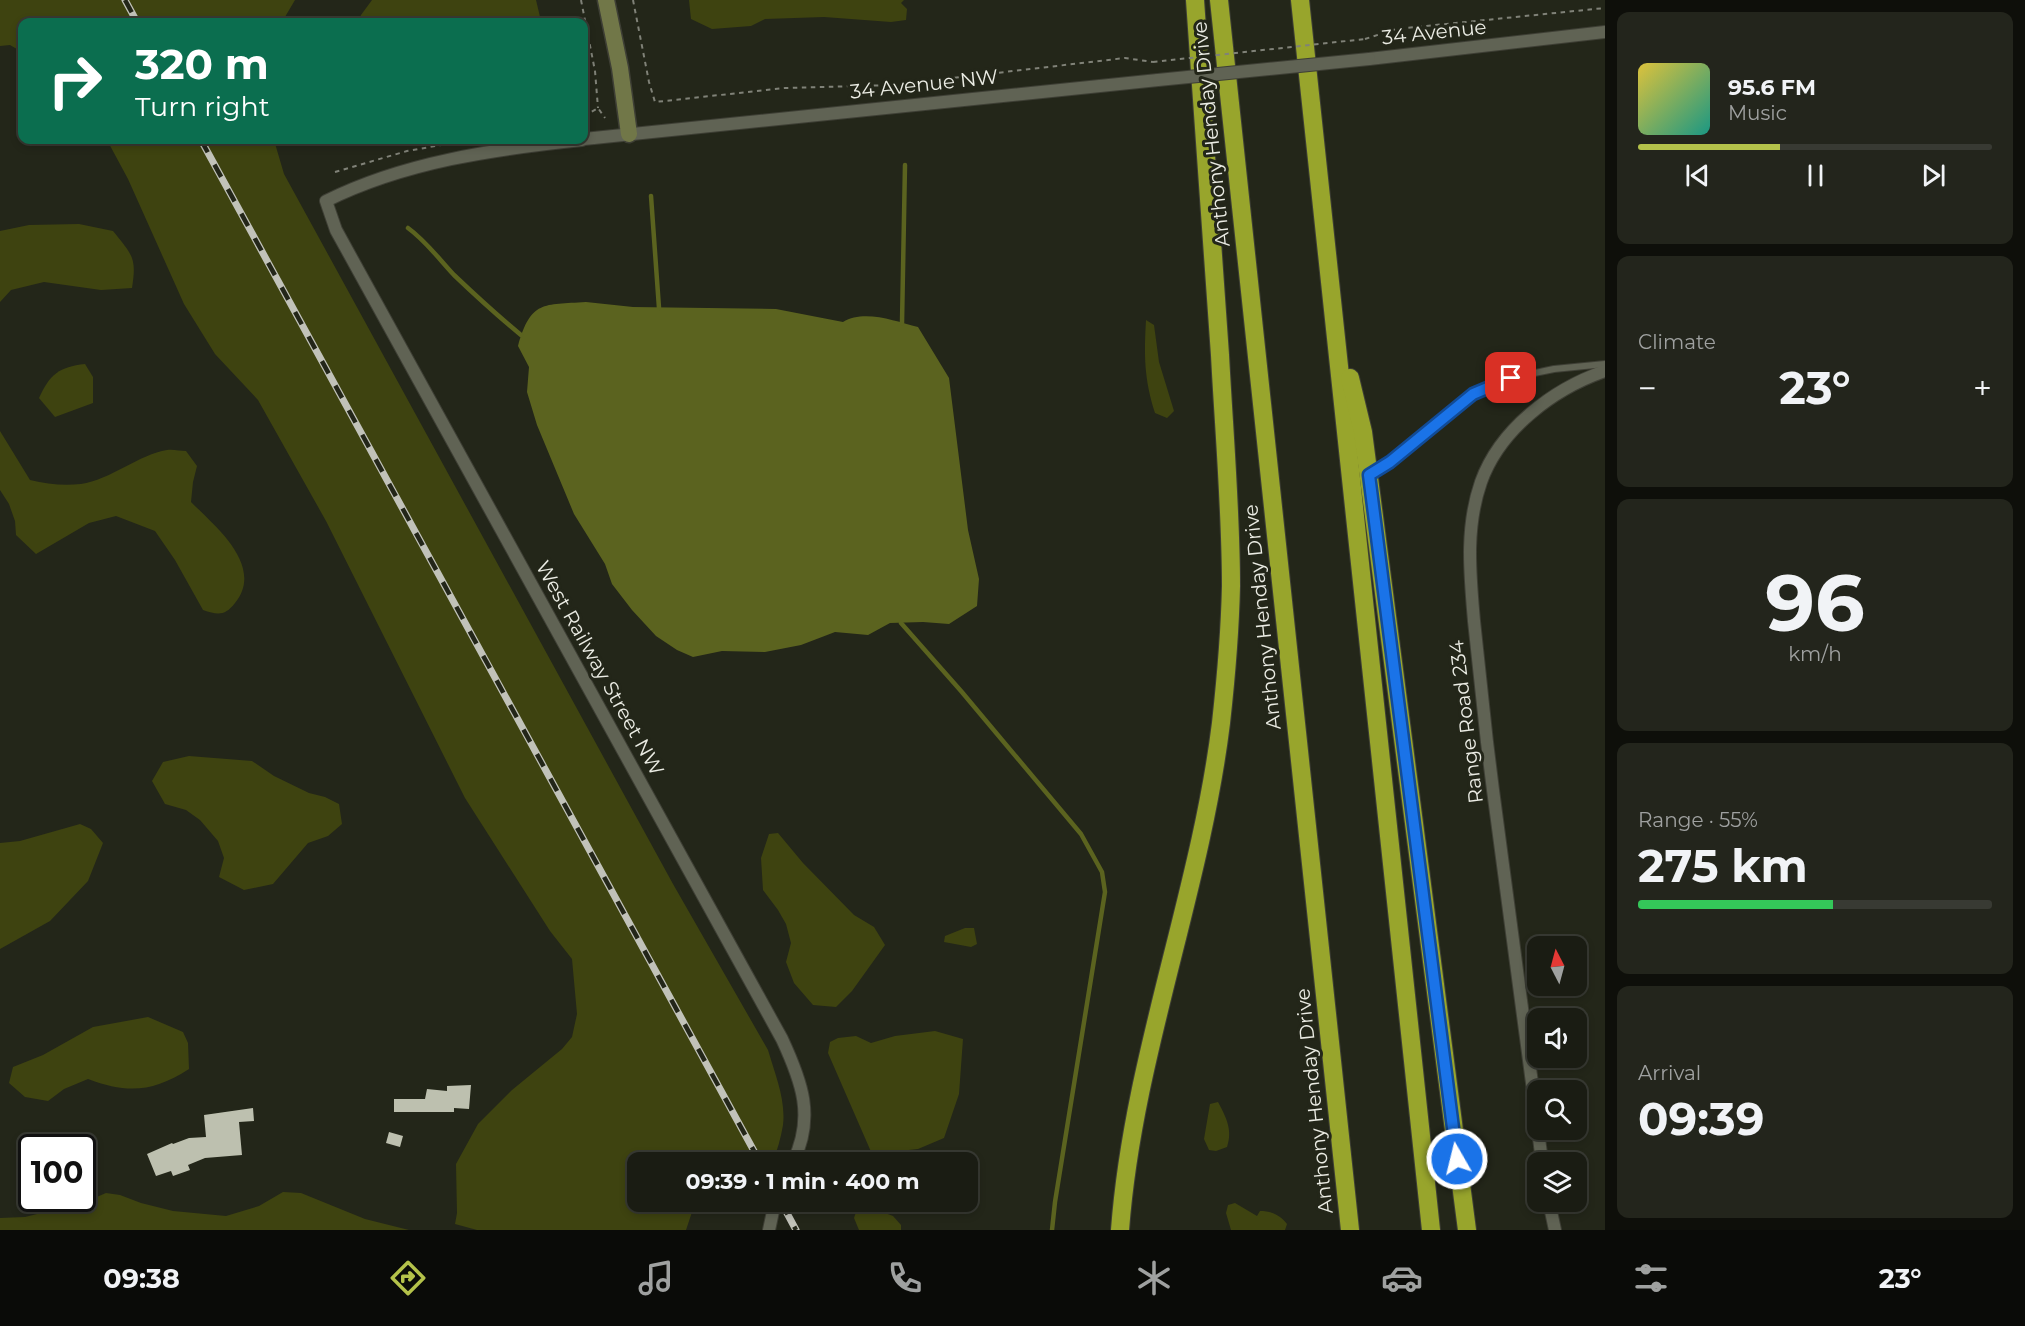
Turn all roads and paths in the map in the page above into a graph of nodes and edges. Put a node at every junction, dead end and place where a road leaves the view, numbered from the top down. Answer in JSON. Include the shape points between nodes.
{"nodes":[{"id":1,"x":581,"y":0,"type":"edge"},
{"id":2,"x":606,"y":0,"type":"edge"},
{"id":3,"x":633,"y":0,"type":"edge"},
{"id":4,"x":1195,"y":0,"type":"edge"},
{"id":5,"x":1219,"y":0,"type":"edge"},
{"id":6,"x":1300,"y":0,"type":"edge"},
{"id":7,"x":1605,"y":8,"type":"edge"},
{"id":8,"x":585,"y":18,"type":"edge"},
{"id":9,"x":1605,"y":32,"type":"edge"},
{"id":10,"x":588,"y":36,"type":"edge"},
{"id":11,"x":1268,"y":68,"type":"joint"},
{"id":12,"x":598,"y":108,"type":"junction"},
{"id":13,"x":588,"y":114,"type":"edge"},
{"id":14,"x":605,"y":118,"type":"dead end"},
{"id":15,"x":629,"y":134,"type":"junction"},
{"id":16,"x":588,"y":138,"type":"edge"},
{"id":17,"x":447,"y":144,"type":"edge"},
{"id":18,"x":551,"y":144,"type":"edge"},
{"id":19,"x":335,"y":172,"type":"dead end"},
{"id":20,"x":326,"y":201,"type":"joint"},
{"id":21,"x":1333,"y":306,"type":"junction"},
{"id":22,"x":1605,"y":364,"type":"edge"},
{"id":23,"x":1605,"y":371,"type":"edge"},
{"id":24,"x":1369,"y":475,"type":"junction"},
{"id":25,"x":1531,"y":1080,"type":"edge"},
{"id":26,"x":798,"y":1152,"type":"edge"},
{"id":27,"x":773,"y":1212,"type":"edge"},
{"id":28,"x":1551,"y":1212,"type":"edge"},
{"id":29,"x":769,"y":1230,"type":"edge"},
{"id":30,"x":1119,"y":1230,"type":"edge"},
{"id":31,"x":1350,"y":1230,"type":"edge"},
{"id":32,"x":1431,"y":1230,"type":"edge"},
{"id":33,"x":1467,"y":1230,"type":"edge"},
{"id":34,"x":1554,"y":1230,"type":"edge"}],
"edges":[{"from":1,"to":8,"type":"path"},
{"from":2,"to":15,"type":"street"},
{"from":3,"to":7,"type":"path","bridge":true,"via":[[655,102],[785,88],[893,85],[1125,58],[1153,62],[1365,39],[1396,28]]},
{"from":4,"to":30,"type":"highway","via":[[1225,444],[1230,586],[1227,642],[1221,724],[1200,844],[1139,1094]]},
{"from":5,"to":31,"type":"highway","name":"Anthony Henday Drive"},
{"from":6,"to":21,"type":"highway"},
{"from":9,"to":11,"type":"street","name":"34 Avenue","bridge":true},
{"from":10,"to":12,"type":"path"},
{"from":11,"to":15,"type":"street","name":"34 Avenue NW","bridge":true},
{"from":12,"to":13,"type":"path"},
{"from":12,"to":14,"type":"path"},
{"from":15,"to":16,"type":"street","name":"34 Avenue NW"},
{"from":17,"to":19,"type":"path"},
{"from":18,"to":20,"type":"street","name":"34 Avenue NW","via":[[394,173]]},
{"from":20,"to":26,"type":"street","name":"West Railway Street NW","via":[[341,240],[782,1040],[803,1095],[803,1128]]},
{"from":21,"to":24,"type":"highway","via":[[1363,432]]},
{"from":21,"to":32,"type":"highway"},
{"from":22,"to":24,"type":"lane","via":[[1511,378],[1473,394]]},
{"from":23,"to":25,"type":"street","name":"Range Road 234","via":[[1567,387],[1534,411],[1497,448],[1481,483],[1470,528],[1468,560],[1477,658]]},
{"from":24,"to":33,"type":"highway"},
{"from":27,"to":29,"type":"street"},
{"from":28,"to":34,"type":"street"}]}
